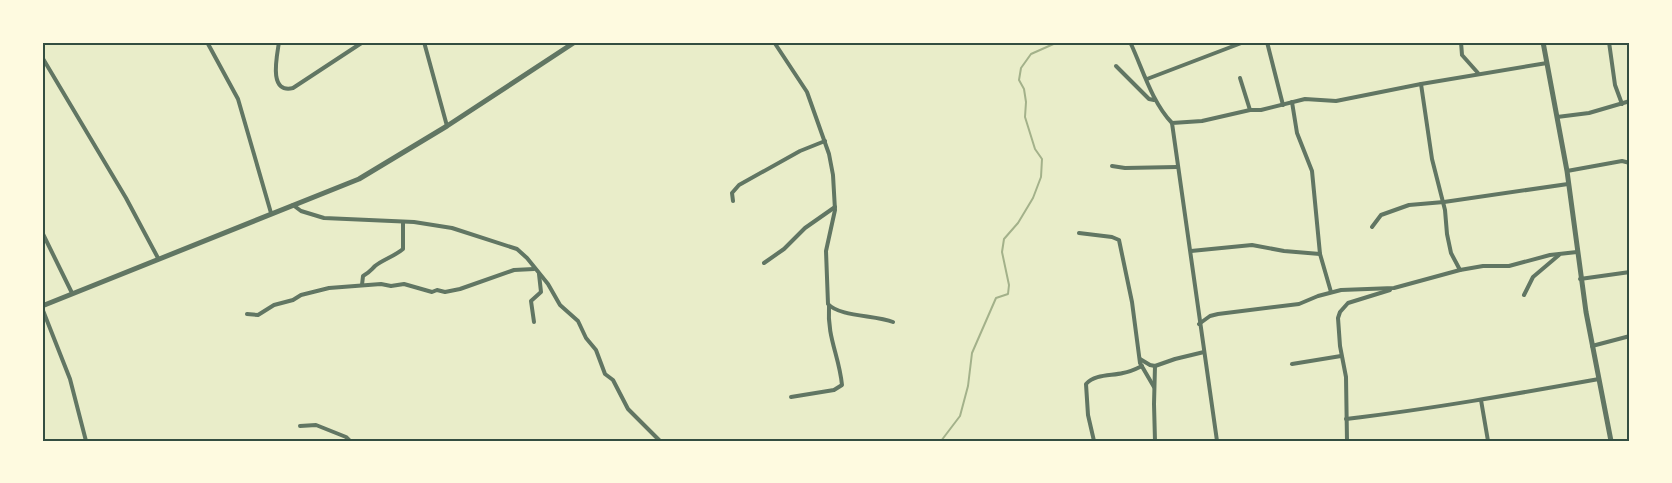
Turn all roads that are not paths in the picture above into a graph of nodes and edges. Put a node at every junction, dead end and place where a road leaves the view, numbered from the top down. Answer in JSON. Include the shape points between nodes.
{"nodes":[{"id":1,"x":207,"y":42,"type":"edge"},
{"id":2,"x":279,"y":42,"type":"edge"},
{"id":3,"x":363,"y":42,"type":"edge"},
{"id":4,"x":424,"y":42,"type":"edge"},
{"id":5,"x":575,"y":42,"type":"edge"},
{"id":6,"x":774,"y":42,"type":"edge"},
{"id":7,"x":1244,"y":42,"type":"edge"},
{"id":8,"x":1267,"y":42,"type":"edge"},
{"id":9,"x":1461,"y":42,"type":"edge"},
{"id":10,"x":1542,"y":42,"type":"edge"},
{"id":11,"x":1609,"y":42,"type":"edge"},
{"id":12,"x":1131,"y":44,"type":"dead end"},
{"id":13,"x":42,"y":57,"type":"edge"},
{"id":14,"x":1547,"y":63,"type":"junction"},
{"id":15,"x":1116,"y":66,"type":"dead end"},
{"id":16,"x":1478,"y":73,"type":"junction"},
{"id":17,"x":1240,"y":78,"type":"dead end"},
{"id":18,"x":1147,"y":79,"type":"junction"},
{"id":19,"x":1421,"y":84,"type":"junction"},
{"id":20,"x":1154,"y":100,"type":"junction"},
{"id":21,"x":1630,"y":101,"type":"edge"},
{"id":22,"x":1292,"y":102,"type":"junction"},
{"id":23,"x":1622,"y":104,"type":"junction"},
{"id":24,"x":1283,"y":105,"type":"junction"},
{"id":25,"x":1250,"y":110,"type":"junction"},
{"id":26,"x":1557,"y":117,"type":"junction"},
{"id":27,"x":1172,"y":123,"type":"junction"},
{"id":28,"x":447,"y":126,"type":"junction"},
{"id":29,"x":825,"y":141,"type":"junction"},
{"id":30,"x":1630,"y":163,"type":"edge"},
{"id":31,"x":1112,"y":166,"type":"dead end"},
{"id":32,"x":1177,"y":167,"type":"junction"},
{"id":33,"x":1567,"y":171,"type":"junction"},
{"id":34,"x":1568,"y":184,"type":"junction"},
{"id":35,"x":733,"y":201,"type":"dead end"},
{"id":36,"x":1444,"y":202,"type":"junction"},
{"id":37,"x":292,"y":205,"type":"junction"},
{"id":38,"x":834,"y":207,"type":"junction"},
{"id":39,"x":272,"y":213,"type":"junction"},
{"id":40,"x":403,"y":222,"type":"junction"},
{"id":41,"x":1372,"y":227,"type":"dead end"},
{"id":42,"x":42,"y":232,"type":"edge"},
{"id":43,"x":1078,"y":233,"type":"dead end"},
{"id":44,"x":1191,"y":251,"type":"junction"},
{"id":45,"x":1577,"y":252,"type":"junction"},
{"id":46,"x":1320,"y":254,"type":"junction"},
{"id":47,"x":1560,"y":254,"type":"junction"},
{"id":48,"x":158,"y":258,"type":"junction"},
{"id":49,"x":764,"y":263,"type":"dead end"},
{"id":50,"x":535,"y":269,"type":"junction"},
{"id":51,"x":1460,"y":270,"type":"junction"},
{"id":52,"x":1630,"y":272,"type":"edge"},
{"id":53,"x":539,"y":274,"type":"junction"},
{"id":54,"x":1580,"y":279,"type":"junction"},
{"id":55,"x":362,"y":286,"type":"junction"},
{"id":56,"x":1394,"y":288,"type":"junction"},
{"id":57,"x":1331,"y":292,"type":"junction"},
{"id":58,"x":72,"y":293,"type":"junction"},
{"id":59,"x":1524,"y":295,"type":"dead end"},
{"id":60,"x":829,"y":305,"type":"junction"},
{"id":61,"x":42,"y":307,"type":"edge"},
{"id":62,"x":247,"y":314,"type":"dead end"},
{"id":63,"x":534,"y":322,"type":"dead end"},
{"id":64,"x":893,"y":322,"type":"dead end"},
{"id":65,"x":1199,"y":324,"type":"junction"},
{"id":66,"x":1630,"y":336,"type":"edge"},
{"id":67,"x":1592,"y":346,"type":"junction"},
{"id":68,"x":1204,"y":352,"type":"junction"},
{"id":69,"x":1341,"y":356,"type":"junction"},
{"id":70,"x":1140,"y":359,"type":"junction"},
{"id":71,"x":1292,"y":364,"type":"dead end"},
{"id":72,"x":1142,"y":366,"type":"junction"},
{"id":73,"x":1155,"y":366,"type":"junction"},
{"id":74,"x":1599,"y":378,"type":"junction"},
{"id":75,"x":1154,"y":387,"type":"junction"},
{"id":76,"x":790,"y":398,"type":"dead end"},
{"id":77,"x":1481,"y":400,"type":"junction"},
{"id":78,"x":1346,"y":419,"type":"junction"},
{"id":79,"x":300,"y":426,"type":"dead end"},
{"id":80,"x":86,"y":441,"type":"edge"},
{"id":81,"x":350,"y":441,"type":"edge"},
{"id":82,"x":660,"y":441,"type":"edge"},
{"id":83,"x":1094,"y":441,"type":"edge"},
{"id":84,"x":1155,"y":441,"type":"edge"},
{"id":85,"x":1217,"y":441,"type":"edge"},
{"id":86,"x":1347,"y":441,"type":"edge"},
{"id":87,"x":1488,"y":441,"type":"edge"},
{"id":88,"x":1611,"y":441,"type":"edge"}],
"edges":[{"from":1,"to":39,"type":"street","via":[[238,99]]},
{"from":2,"to":3,"type":"street","via":[[276,81],[288,89]]},
{"from":4,"to":28,"type":"street"},
{"from":5,"to":28,"type":"street"},
{"from":6,"to":29,"type":"street","via":[[802,81]]},
{"from":7,"to":18,"type":"street"},
{"from":8,"to":24,"type":"street"},
{"from":9,"to":16,"type":"street","via":[[1462,55]]},
{"from":10,"to":14,"type":"street"},
{"from":11,"to":23,"type":"street"},
{"from":12,"to":18,"type":"street"},
{"from":13,"to":48,"type":"street"},
{"from":14,"to":16,"type":"street"},
{"from":14,"to":26,"type":"street"},
{"from":15,"to":20,"type":"street"},
{"from":16,"to":19,"type":"street"},
{"from":17,"to":25,"type":"street"},
{"from":18,"to":20,"type":"street"},
{"from":19,"to":22,"type":"street","via":[[1336,101]]},
{"from":19,"to":36,"type":"street","via":[[1432,159]]},
{"from":20,"to":27,"type":"street"},
{"from":21,"to":23,"type":"street"},
{"from":22,"to":24,"type":"street"},
{"from":22,"to":46,"type":"street","via":[[1297,133],[1312,171]]},
{"from":23,"to":26,"type":"street"},
{"from":24,"to":25,"type":"street"},
{"from":25,"to":27,"type":"street"},
{"from":26,"to":33,"type":"street"},
{"from":27,"to":32,"type":"street"},
{"from":28,"to":37,"type":"street","via":[[359,179]]},
{"from":29,"to":35,"type":"street","via":[[739,185],[732,193]]},
{"from":29,"to":38,"type":"street","via":[[833,175]]},
{"from":30,"to":33,"type":"street","via":[[1622,160]]},
{"from":31,"to":32,"type":"street"},
{"from":32,"to":44,"type":"street"},
{"from":33,"to":34,"type":"street"},
{"from":34,"to":36,"type":"street"},
{"from":34,"to":45,"type":"street"},
{"from":36,"to":41,"type":"street","via":[[1386,212]]},
{"from":36,"to":51,"type":"street","via":[[1450,247]]},
{"from":37,"to":39,"type":"street"},
{"from":37,"to":40,"type":"street","via":[[324,218]]},
{"from":38,"to":49,"type":"street"},
{"from":38,"to":60,"type":"street","via":[[826,251]]},
{"from":39,"to":48,"type":"street"},
{"from":40,"to":50,"type":"street","via":[[452,228],[498,241],[522,252]]},
{"from":40,"to":55,"type":"street","via":[[403,249],[363,276]]},
{"from":42,"to":58,"type":"street"},
{"from":43,"to":70,"type":"street","via":[[1119,240]]},
{"from":44,"to":46,"type":"street","via":[[1252,245]]},
{"from":44,"to":65,"type":"street"},
{"from":45,"to":47,"type":"street"},
{"from":45,"to":54,"type":"street"},
{"from":46,"to":57,"type":"street"},
{"from":47,"to":51,"type":"street","via":[[1509,266]]},
{"from":47,"to":59,"type":"street","via":[[1533,277]]},
{"from":48,"to":58,"type":"street"},
{"from":50,"to":53,"type":"street"},
{"from":50,"to":55,"type":"street","via":[[514,270],[445,292],[404,284]]},
{"from":51,"to":56,"type":"street"},
{"from":52,"to":54,"type":"street"},
{"from":53,"to":63,"type":"street","via":[[541,292],[531,301]]},
{"from":53,"to":82,"type":"street","via":[[560,305],[582,327],[604,374],[613,380],[628,409]]},
{"from":54,"to":67,"type":"street"},
{"from":55,"to":62,"type":"street","via":[[315,291],[273,305],[258,315]]},
{"from":56,"to":57,"type":"street"},
{"from":56,"to":69,"type":"street","via":[[1348,303],[1340,312]]},
{"from":57,"to":65,"type":"street","via":[[1299,304],[1218,314]]},
{"from":58,"to":61,"type":"street"},
{"from":60,"to":64,"type":"street","via":[[839,311]]},
{"from":60,"to":76,"type":"street","via":[[830,338],[842,386]]},
{"from":61,"to":80,"type":"street","via":[[70,380]]},
{"from":65,"to":68,"type":"street"},
{"from":66,"to":67,"type":"street"},
{"from":67,"to":74,"type":"street"},
{"from":68,"to":73,"type":"street"},
{"from":68,"to":85,"type":"street"},
{"from":69,"to":71,"type":"street"},
{"from":69,"to":78,"type":"street","via":[[1346,377]]},
{"from":70,"to":72,"type":"street"},
{"from":70,"to":73,"type":"street"},
{"from":72,"to":75,"type":"street"},
{"from":72,"to":83,"type":"street","via":[[1097,377],[1086,384]]},
{"from":73,"to":75,"type":"street"},
{"from":74,"to":77,"type":"street"},
{"from":74,"to":88,"type":"street"},
{"from":75,"to":84,"type":"street"},
{"from":77,"to":78,"type":"street"},
{"from":77,"to":87,"type":"street"},
{"from":78,"to":86,"type":"street"},
{"from":79,"to":81,"type":"street","via":[[316,425]]}]}
